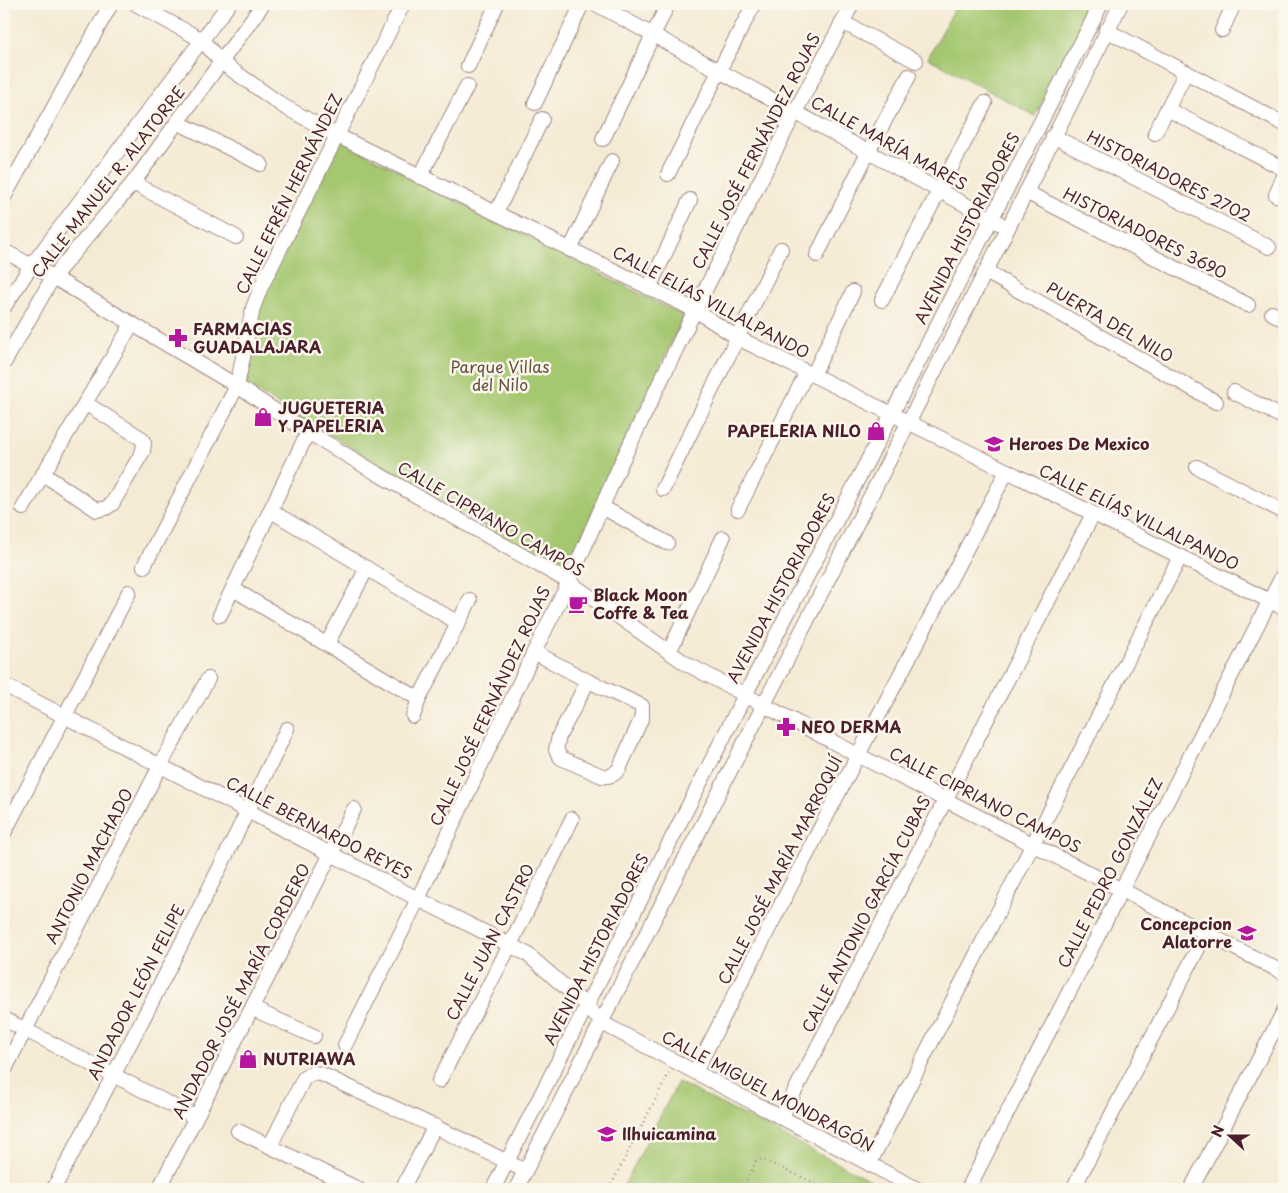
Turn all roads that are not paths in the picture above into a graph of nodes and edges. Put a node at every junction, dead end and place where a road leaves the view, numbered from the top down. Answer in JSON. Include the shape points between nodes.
{"nodes":[{"id":1,"x":111,"y":4,"type":"edge"},
{"id":2,"x":136,"y":4,"type":"edge"},
{"id":3,"x":230,"y":4,"type":"edge"},
{"id":4,"x":263,"y":4,"type":"edge"},
{"id":5,"x":403,"y":4,"type":"edge"},
{"id":6,"x":497,"y":4,"type":"edge"},
{"id":7,"x":582,"y":4,"type":"edge"},
{"id":8,"x":596,"y":4,"type":"edge"},
{"id":9,"x":668,"y":4,"type":"edge"},
{"id":10,"x":754,"y":4,"type":"edge"},
{"id":11,"x":852,"y":4,"type":"edge"},
{"id":12,"x":1101,"y":4,"type":"edge"},
{"id":13,"x":1121,"y":4,"type":"edge"},
{"id":14,"x":1234,"y":4,"type":"edge"},
{"id":15,"x":842,"y":22,"type":"junction"},
{"id":16,"x":1106,"y":30,"type":"junction"},
{"id":17,"x":1222,"y":30,"type":"dead end"},
{"id":18,"x":653,"y":35,"type":"junction"},
{"id":19,"x":202,"y":40,"type":"junction"},
{"id":20,"x":916,"y":61,"type":"dead end"},
{"id":21,"x":221,"y":62,"type":"junction"},
{"id":22,"x":468,"y":66,"type":"dead end"},
{"id":23,"x":718,"y":70,"type":"junction"},
{"id":24,"x":1186,"y":72,"type":"junction"},
{"id":25,"x":909,"y":76,"type":"dead end"},
{"id":26,"x":467,"y":86,"type":"dead end"},
{"id":27,"x":535,"y":103,"type":"dead end"},
{"id":28,"x":985,"y":103,"type":"dead end"},
{"id":29,"x":1167,"y":109,"type":"junction"},
{"id":30,"x":794,"y":112,"type":"junction"},
{"id":31,"x":542,"y":119,"type":"dead end"},
{"id":32,"x":177,"y":122,"type":"junction"},
{"id":33,"x":1284,"y":124,"type":"edge"},
{"id":34,"x":1155,"y":133,"type":"dead end"},
{"id":35,"x":336,"y":136,"type":"junction"},
{"id":36,"x":1053,"y":136,"type":"junction"},
{"id":37,"x":602,"y":139,"type":"dead end"},
{"id":38,"x":868,"y":152,"type":"junction"},
{"id":39,"x":612,"y":161,"type":"dead end"},
{"id":40,"x":261,"y":164,"type":"dead end"},
{"id":41,"x":1284,"y":169,"type":"edge"},
{"id":42,"x":668,"y":174,"type":"dead end"},
{"id":43,"x":1284,"y":176,"type":"edge"},
{"id":44,"x":420,"y":177,"type":"junction"},
{"id":45,"x":133,"y":183,"type":"junction"},
{"id":46,"x":939,"y":190,"type":"junction"},
{"id":47,"x":1026,"y":192,"type":"junction"},
{"id":48,"x":1276,"y":194,"type":"dead end"},
{"id":49,"x":4,"y":197,"type":"edge"},
{"id":50,"x":690,"y":200,"type":"dead end"},
{"id":51,"x":496,"y":214,"type":"junction"},
{"id":52,"x":992,"y":219,"type":"junction"},
{"id":53,"x":1008,"y":228,"type":"junction"},
{"id":54,"x":236,"y":237,"type":"dead end"},
{"id":55,"x":1269,"y":247,"type":"dead end"},
{"id":56,"x":781,"y":249,"type":"dead end"},
{"id":57,"x":570,"y":250,"type":"junction"},
{"id":58,"x":4,"y":252,"type":"edge"},
{"id":59,"x":817,"y":255,"type":"dead end"},
{"id":60,"x":31,"y":266,"type":"junction"},
{"id":61,"x":986,"y":272,"type":"junction"},
{"id":62,"x":53,"y":277,"type":"junction"},
{"id":63,"x":649,"y":288,"type":"junction"},
{"id":64,"x":853,"y":292,"type":"dead end"},
{"id":65,"x":882,"y":300,"type":"dead end"},
{"id":66,"x":1248,"y":305,"type":"dead end"},
{"id":67,"x":4,"y":307,"type":"edge"},
{"id":68,"x":694,"y":310,"type":"junction"},
{"id":69,"x":132,"y":324,"type":"junction"},
{"id":70,"x":738,"y":338,"type":"junction"},
{"id":71,"x":4,"y":363,"type":"edge"},
{"id":72,"x":810,"y":374,"type":"junction"},
{"id":73,"x":237,"y":386,"type":"junction"},
{"id":74,"x":1234,"y":392,"type":"dead end"},
{"id":75,"x":1216,"y":402,"type":"dead end"},
{"id":76,"x":85,"y":403,"type":"junction"},
{"id":77,"x":892,"y":414,"type":"junction"},
{"id":78,"x":1284,"y":418,"type":"edge"},
{"id":79,"x":909,"y":423,"type":"junction"},
{"id":80,"x":308,"y":432,"type":"junction"},
{"id":81,"x":1197,"y":466,"type":"dead end"},
{"id":82,"x":1007,"y":471,"type":"junction"},
{"id":83,"x":43,"y":474,"type":"junction"},
{"id":84,"x":663,"y":489,"type":"dead end"},
{"id":85,"x":602,"y":507,"type":"junction"},
{"id":86,"x":22,"y":508,"type":"dead end"},
{"id":87,"x":738,"y":509,"type":"dead end"},
{"id":88,"x":271,"y":510,"type":"junction"},
{"id":89,"x":1284,"y":512,"type":"edge"},
{"id":90,"x":1093,"y":514,"type":"junction"},
{"id":91,"x":723,"y":538,"type":"dead end"},
{"id":92,"x":667,"y":544,"type":"dead end"},
{"id":93,"x":1180,"y":557,"type":"junction"},
{"id":94,"x":144,"y":566,"type":"dead end"},
{"id":95,"x":367,"y":568,"type":"junction"},
{"id":96,"x":1284,"y":573,"type":"edge"},
{"id":97,"x":569,"y":582,"type":"junction"},
{"id":98,"x":233,"y":589,"type":"junction"},
{"id":99,"x":129,"y":592,"type":"dead end"},
{"id":100,"x":470,"y":600,"type":"dead end"},
{"id":101,"x":1270,"y":601,"type":"junction"},
{"id":102,"x":1284,"y":608,"type":"edge"},
{"id":103,"x":220,"y":615,"type":"dead end"},
{"id":104,"x":458,"y":623,"type":"junction"},
{"id":105,"x":327,"y":644,"type":"junction"},
{"id":106,"x":534,"y":652,"type":"junction"},
{"id":107,"x":669,"y":652,"type":"junction"},
{"id":108,"x":208,"y":680,"type":"dead end"},
{"id":109,"x":588,"y":681,"type":"junction"},
{"id":110,"x":4,"y":685,"type":"edge"},
{"id":111,"x":745,"y":695,"type":"junction"},
{"id":112,"x":420,"y":699,"type":"junction"},
{"id":113,"x":764,"y":706,"type":"junction"},
{"id":114,"x":413,"y":716,"type":"dead end"},
{"id":115,"x":64,"y":717,"type":"junction"},
{"id":116,"x":287,"y":729,"type":"dead end"},
{"id":117,"x":858,"y":755,"type":"junction"},
{"id":118,"x":160,"y":766,"type":"junction"},
{"id":119,"x":945,"y":800,"type":"junction"},
{"id":120,"x":354,"y":809,"type":"dead end"},
{"id":121,"x":247,"y":811,"type":"junction"},
{"id":122,"x":572,"y":819,"type":"dead end"},
{"id":123,"x":4,"y":833,"type":"edge"},
{"id":124,"x":1033,"y":845,"type":"junction"},
{"id":125,"x":332,"y":854,"type":"junction"},
{"id":126,"x":1121,"y":890,"type":"junction"},
{"id":127,"x":418,"y":899,"type":"junction"},
{"id":128,"x":1206,"y":934,"type":"junction"},
{"id":129,"x":510,"y":945,"type":"junction"},
{"id":130,"x":1284,"y":973,"type":"edge"},
{"id":131,"x":587,"y":1006,"type":"junction"},
{"id":132,"x":253,"y":1009,"type":"junction"},
{"id":133,"x":1284,"y":1011,"type":"edge"},
{"id":134,"x":4,"y":1019,"type":"edge"},
{"id":135,"x":602,"y":1023,"type":"junction"},
{"id":136,"x":26,"y":1030,"type":"junction"},
{"id":137,"x":314,"y":1036,"type":"dead end"},
{"id":138,"x":345,"y":1045,"type":"dead end"},
{"id":139,"x":4,"y":1070,"type":"edge"},
{"id":140,"x":695,"y":1072,"type":"junction"},
{"id":141,"x":114,"y":1075,"type":"junction"},
{"id":142,"x":439,"y":1081,"type":"dead end"},
{"id":143,"x":195,"y":1116,"type":"junction"},
{"id":144,"x":781,"y":1118,"type":"junction"},
{"id":145,"x":435,"y":1126,"type":"junction"},
{"id":146,"x":238,"y":1131,"type":"dead end"},
{"id":147,"x":270,"y":1146,"type":"junction"},
{"id":148,"x":508,"y":1162,"type":"junction"},
{"id":149,"x":869,"y":1164,"type":"junction"},
{"id":150,"x":525,"y":1171,"type":"junction"},
{"id":151,"x":54,"y":1188,"type":"edge"},
{"id":152,"x":159,"y":1189,"type":"edge"},
{"id":153,"x":358,"y":1189,"type":"edge"},
{"id":154,"x":402,"y":1189,"type":"edge"},
{"id":155,"x":494,"y":1189,"type":"edge"},
{"id":156,"x":516,"y":1189,"type":"edge"},
{"id":157,"x":917,"y":1189,"type":"edge"},
{"id":158,"x":968,"y":1189,"type":"edge"},
{"id":159,"x":1073,"y":1189,"type":"edge"},
{"id":160,"x":1191,"y":1189,"type":"edge"}],
"edges":[{"from":1,"to":49,"type":"street"},
{"from":2,"to":19,"type":"street","name":"CALLE ELÍAS VILLALPANDO"},
{"from":3,"to":19,"type":"street","name":"CALLE MANUEL R. ALATORRE"},
{"from":4,"to":21,"type":"street","name":"CALLE MANUEL R. ALATORRE"},
{"from":5,"to":35,"type":"street","name":"CALLE EFRÉN HERNÁNDEZ"},
{"from":6,"to":22,"type":"street"},
{"from":7,"to":27,"type":"street"},
{"from":8,"to":18,"type":"street","name":"CALLE MARÍA MARES"},
{"from":9,"to":18,"type":"street"},
{"from":10,"to":23,"type":"street"},
{"from":11,"to":15,"type":"street","name":"CALLE JOSÉ FERNÁNDEZ ROJAS"},
{"from":12,"to":52,"type":"street","name":"AVENIDA HISTORIADORES"},
{"from":13,"to":16,"type":"street"},
{"from":14,"to":17,"type":"street"},
{"from":15,"to":20,"type":"street"},
{"from":15,"to":30,"type":"street","name":"CALLE JOSÉ FERNÁNDEZ ROJAS"},
{"from":16,"to":24,"type":"street"},
{"from":16,"to":36,"type":"street"},
{"from":18,"to":23,"type":"street","name":"CALLE MARÍA MARES"},
{"from":18,"to":37,"type":"street"},
{"from":19,"to":21,"type":"street","name":"CALLE ELÍAS VILLALPANDO"},
{"from":19,"to":60,"type":"street","name":"CALLE MANUEL R. ALATORRE"},
{"from":21,"to":32,"type":"street","name":"CALLE MANUEL R. ALATORRE"},
{"from":21,"to":35,"type":"street","name":"CALLE ELÍAS VILLALPANDO","via":[[283,106]]},
{"from":23,"to":30,"type":"street","name":"CALLE MARÍA MARES"},
{"from":23,"to":42,"type":"street"},
{"from":24,"to":29,"type":"street"},
{"from":24,"to":33,"type":"street"},
{"from":25,"to":38,"type":"street"},
{"from":26,"to":44,"type":"street"},
{"from":28,"to":46,"type":"street"},
{"from":29,"to":34,"type":"street"},
{"from":29,"to":41,"type":"street"},
{"from":30,"to":38,"type":"street","name":"CALLE MARÍA MARES"},
{"from":30,"to":68,"type":"street","name":"CALLE JOSÉ FERNÁNDEZ ROJAS"},
{"from":31,"to":51,"type":"street"},
{"from":32,"to":40,"type":"street"},
{"from":32,"to":45,"type":"street","name":"CALLE MANUEL R. ALATORRE"},
{"from":35,"to":44,"type":"street","name":"CALLE ELÍAS VILLALPANDO"},
{"from":35,"to":73,"type":"street","name":"CALLE EFRÉN HERNÁNDEZ","via":[[257,296]]},
{"from":36,"to":47,"type":"street"},
{"from":36,"to":55,"type":"street","name":"HISTORIADORES 2702"},
{"from":38,"to":46,"type":"street","name":"CALLE MARÍA MARES"},
{"from":38,"to":59,"type":"street"},
{"from":39,"to":57,"type":"street"},
{"from":43,"to":48,"type":"street"},
{"from":44,"to":51,"type":"street","name":"CALLE ELÍAS VILLALPANDO"},
{"from":45,"to":54,"type":"street"},
{"from":45,"to":62,"type":"street","name":"CALLE MANUEL R. ALATORRE"},
{"from":46,"to":52,"type":"street","name":"CALLE MARÍA MARES"},
{"from":46,"to":65,"type":"street"},
{"from":47,"to":53,"type":"street"},
{"from":47,"to":66,"type":"street","name":"HISTORIADORES 3690"},
{"from":50,"to":63,"type":"street"},
{"from":51,"to":57,"type":"street","name":"CALLE ELÍAS VILLALPANDO"},
{"from":52,"to":53,"type":"street","name":"CALLE MARÍA MARES"},
{"from":52,"to":77,"type":"street","name":"AVENIDA HISTORIADORES"},
{"from":53,"to":61,"type":"street"},
{"from":56,"to":70,"type":"street"},
{"from":57,"to":63,"type":"street","name":"CALLE ELÍAS VILLALPANDO"},
{"from":58,"to":60,"type":"street","name":"CALLE CIPRIANO CAMPOS"},
{"from":60,"to":62,"type":"street","name":"CALLE CIPRIANO CAMPOS"},
{"from":60,"to":67,"type":"street","name":"CALLE MANUEL R. ALATORRE"},
{"from":61,"to":75,"type":"street","name":"PUERTA DEL NILO"},
{"from":61,"to":79,"type":"street"},
{"from":62,"to":69,"type":"street","name":"CALLE CIPRIANO CAMPOS"},
{"from":62,"to":71,"type":"street","name":"CALLE MANUEL R. ALATORRE"},
{"from":63,"to":68,"type":"street","name":"CALLE ELÍAS VILLALPANDO"},
{"from":64,"to":72,"type":"street"},
{"from":68,"to":70,"type":"street","name":"CALLE ELÍAS VILLALPANDO"},
{"from":68,"to":85,"type":"street","name":"CALLE JOSÉ FERNÁNDEZ ROJAS"},
{"from":69,"to":73,"type":"street","name":"CALLE CIPRIANO CAMPOS"},
{"from":69,"to":76,"type":"street"},
{"from":70,"to":72,"type":"street","name":"CALLE ELÍAS VILLALPANDO"},
{"from":70,"to":84,"type":"street"},
{"from":72,"to":77,"type":"street","name":"CALLE ELÍAS VILLALPANDO"},
{"from":72,"to":87,"type":"street"},
{"from":73,"to":80,"type":"street","name":"CALLE CIPRIANO CAMPOS"},
{"from":73,"to":94,"type":"street","name":"CALLE EFRÉN HERNÁNDEZ"},
{"from":74,"to":78,"type":"street"},
{"from":76,"to":83,"type":"street"},
{"from":76,"to":83,"type":"street","via":[[141,438],[144,444],[121,489],[112,504],[97,510]]},
{"from":77,"to":79,"type":"street","name":"CALLE ELÍAS VILLALPANDO"},
{"from":77,"to":111,"type":"street","name":"AVENIDA HISTORIADORES"},
{"from":79,"to":82,"type":"street","name":"CALLE ELÍAS VILLALPANDO"},
{"from":79,"to":113,"type":"street"},
{"from":80,"to":88,"type":"street"},
{"from":80,"to":97,"type":"street","name":"CALLE CIPRIANO CAMPOS"},
{"from":81,"to":89,"type":"street"},
{"from":82,"to":90,"type":"street","name":"CALLE ELÍAS VILLALPANDO"},
{"from":82,"to":117,"type":"street","name":"CALLE JOSÉ MARÍA MARROQUÍ"},
{"from":83,"to":86,"type":"street"},
{"from":85,"to":92,"type":"street"},
{"from":85,"to":97,"type":"street","name":"CALLE JOSÉ FERNÁNDEZ ROJAS"},
{"from":88,"to":95,"type":"street"},
{"from":88,"to":98,"type":"street"},
{"from":90,"to":93,"type":"street","name":"CALLE ELÍAS VILLALPANDO"},
{"from":90,"to":119,"type":"street","name":"CALLE ANTONIO GARCÍA CUBAS"},
{"from":91,"to":107,"type":"street"},
{"from":93,"to":101,"type":"street","name":"CALLE ELÍAS VILLALPANDO"},
{"from":93,"to":124,"type":"street"},
{"from":95,"to":104,"type":"street"},
{"from":95,"to":105,"type":"street"},
{"from":96,"to":101,"type":"street","name":"CALLE PEDRO GONZÁLEZ"},
{"from":97,"to":106,"type":"street","name":"CALLE JOSÉ FERNÁNDEZ ROJAS"},
{"from":97,"to":107,"type":"street","name":"CALLE CIPRIANO CAMPOS"},
{"from":98,"to":103,"type":"street"},
{"from":98,"to":105,"type":"street"},
{"from":99,"to":115,"type":"street"},
{"from":100,"to":104,"type":"street"},
{"from":101,"to":102,"type":"street","name":"CALLE ELÍAS VILLALPANDO"},
{"from":101,"to":126,"type":"street","name":"CALLE PEDRO GONZÁLEZ"},
{"from":104,"to":112,"type":"street"},
{"from":105,"to":112,"type":"street"},
{"from":106,"to":109,"type":"street"},
{"from":106,"to":127,"type":"street","name":"CALLE JOSÉ FERNÁNDEZ ROJAS"},
{"from":107,"to":111,"type":"street","name":"CALLE CIPRIANO CAMPOS"},
{"from":108,"to":118,"type":"street","name":"ANTONIO MACHADO"},
{"from":109,"to":109,"type":"street","via":[[643,709],[619,768],[612,775],[602,776],[561,758],[556,750],[559,736]]},
{"from":110,"to":115,"type":"street","name":"CALLE BERNARDO REYES"},
{"from":111,"to":113,"type":"street","name":"CALLE CIPRIANO CAMPOS"},
{"from":111,"to":131,"type":"street","name":"AVENIDA HISTORIADORES"},
{"from":112,"to":114,"type":"street"},
{"from":113,"to":117,"type":"street","name":"CALLE CIPRIANO CAMPOS"},
{"from":113,"to":135,"type":"street"},
{"from":115,"to":118,"type":"street","name":"CALLE BERNARDO REYES"},
{"from":115,"to":123,"type":"street"},
{"from":116,"to":121,"type":"street","name":"ANDADOR LEÓN FELIPE"},
{"from":117,"to":119,"type":"street","name":"CALLE CIPRIANO CAMPOS"},
{"from":117,"to":140,"type":"street","name":"CALLE JOSÉ MARÍA MARROQUÍ"},
{"from":118,"to":121,"type":"street","name":"CALLE BERNARDO REYES"},
{"from":118,"to":136,"type":"street","name":"ANTONIO MACHADO"},
{"from":119,"to":124,"type":"street","name":"CALLE CIPRIANO CAMPOS"},
{"from":119,"to":144,"type":"street","name":"CALLE ANTONIO GARCÍA CUBAS"},
{"from":120,"to":125,"type":"street","name":"ANDADOR JOSÉ MARÍA CORDERO"},
{"from":121,"to":125,"type":"street","name":"CALLE BERNARDO REYES"},
{"from":121,"to":141,"type":"street","name":"ANDADOR LEÓN FELIPE"},
{"from":122,"to":129,"type":"street","name":"CALLE JUAN CASTRO"},
{"from":124,"to":126,"type":"street","name":"CALLE CIPRIANO CAMPOS"},
{"from":124,"to":149,"type":"street"},
{"from":125,"to":127,"type":"street","name":"CALLE BERNARDO REYES"},
{"from":125,"to":132,"type":"street","name":"ANDADOR JOSÉ MARÍA CORDERO"},
{"from":126,"to":128,"type":"street","name":"CALLE CIPRIANO CAMPOS"},
{"from":126,"to":158,"type":"street","name":"CALLE PEDRO GONZÁLEZ"},
{"from":127,"to":129,"type":"street","name":"CALLE BERNARDO REYES"},
{"from":127,"to":138,"type":"street","name":"CALLE JOSÉ FERNÁNDEZ ROJAS"},
{"from":128,"to":130,"type":"street","name":"CALLE CIPRIANO CAMPOS"},
{"from":128,"to":159,"type":"street"},
{"from":129,"to":131,"type":"street","name":"CALLE BERNARDO REYES","via":[[528,954]]},
{"from":129,"to":142,"type":"street","name":"CALLE JUAN CASTRO"},
{"from":131,"to":135,"type":"street","name":"CALLE BERNARDO REYES"},
{"from":131,"to":148,"type":"street","name":"AVENIDA HISTORIADORES"},
{"from":132,"to":137,"type":"street"},
{"from":132,"to":143,"type":"street","name":"ANDADOR JOSÉ MARÍA CORDERO"},
{"from":133,"to":160,"type":"street"},
{"from":134,"to":136,"type":"street"},
{"from":135,"to":140,"type":"street","name":"CALLE MIGUEL MONDRAGÓN"},
{"from":135,"to":150,"type":"street"},
{"from":136,"to":139,"type":"street","name":"ANTONIO MACHADO"},
{"from":136,"to":141,"type":"street"},
{"from":140,"to":144,"type":"street","name":"CALLE MIGUEL MONDRAGÓN"},
{"from":141,"to":143,"type":"street"},
{"from":141,"to":151,"type":"street","name":"ANDADOR LEÓN FELIPE"},
{"from":143,"to":152,"type":"street","name":"ANDADOR JOSÉ MARÍA CORDERO"},
{"from":144,"to":149,"type":"street","name":"CALLE MIGUEL MONDRAGÓN"},
{"from":145,"to":147,"type":"street","via":[[321,1074],[312,1073],[304,1078]]},
{"from":145,"to":148,"type":"street"},
{"from":145,"to":154,"type":"street"},
{"from":146,"to":147,"type":"street"},
{"from":147,"to":153,"type":"street"},
{"from":148,"to":150,"type":"street"},
{"from":148,"to":155,"type":"street","name":"AVENIDA HISTORIADORES"},
{"from":149,"to":157,"type":"street","name":"CALLE MIGUEL MONDRAGÓN"},
{"from":150,"to":156,"type":"street"}]}
